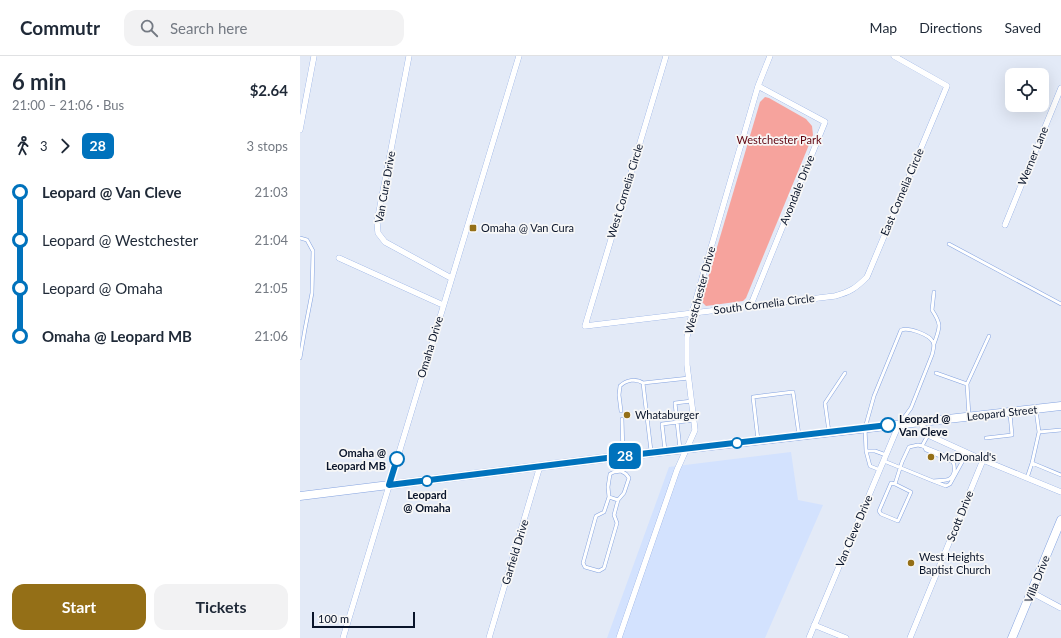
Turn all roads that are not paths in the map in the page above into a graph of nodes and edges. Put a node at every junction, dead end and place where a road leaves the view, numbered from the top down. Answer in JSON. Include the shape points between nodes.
{"nodes":[{"id":1,"x":314,"y":56,"type":"edge"},
{"id":2,"x":409,"y":56,"type":"edge"},
{"id":3,"x":519,"y":56,"type":"edge"},
{"id":4,"x":666,"y":56,"type":"edge"},
{"id":5,"x":770,"y":56,"type":"edge"},
{"id":6,"x":894,"y":56,"type":"edge"},
{"id":7,"x":758,"y":86,"type":"junction"},
{"id":8,"x":1061,"y":88,"type":"edge"},
{"id":9,"x":300,"y":130,"type":"edge"},
{"id":10,"x":1005,"y":225,"type":"dead end"},
{"id":11,"x":300,"y":238,"type":"edge"},
{"id":12,"x":949,"y":244,"type":"dead end"},
{"id":13,"x":339,"y":258,"type":"dead end"},
{"id":14,"x":451,"y":278,"type":"junction"},
{"id":15,"x":848,"y":292,"type":"joint"},
{"id":16,"x":934,"y":292,"type":"dead end"},
{"id":17,"x":1061,"y":304,"type":"edge"},
{"id":18,"x":443,"y":305,"type":"junction"},
{"id":19,"x":750,"y":306,"type":"junction"},
{"id":20,"x":692,"y":313,"type":"junction"},
{"id":21,"x":585,"y":326,"type":"joint"},
{"id":22,"x":989,"y":336,"type":"dead end"},
{"id":23,"x":934,"y":344,"type":"junction"},
{"id":24,"x":300,"y":353,"type":"edge"},
{"id":25,"x":300,"y":358,"type":"edge"},
{"id":26,"x":845,"y":373,"type":"dead end"},
{"id":27,"x":936,"y":373,"type":"dead end"},
{"id":28,"x":689,"y":378,"type":"junction"},
{"id":29,"x":643,"y":383,"type":"junction"},
{"id":30,"x":967,"y":384,"type":"junction"},
{"id":31,"x":692,"y":401,"type":"junction"},
{"id":32,"x":1061,"y":406,"type":"edge"},
{"id":33,"x":1036,"y":409,"type":"junction"},
{"id":34,"x":621,"y":411,"type":"dead end"},
{"id":35,"x":1010,"y":412,"type":"junction"},
{"id":36,"x":969,"y":416,"type":"junction"},
{"id":37,"x":622,"y":419,"type":"dead end"},
{"id":38,"x":694,"y":420,"type":"junction"},
{"id":39,"x":677,"y":422,"type":"junction"},
{"id":40,"x":920,"y":422,"type":"junction"},
{"id":41,"x":899,"y":424,"type":"junction"},
{"id":42,"x":865,"y":428,"type":"junction"},
{"id":43,"x":1061,"y":430,"type":"edge"},
{"id":44,"x":829,"y":432,"type":"junction"},
{"id":45,"x":1039,"y":432,"type":"junction"},
{"id":46,"x":800,"y":435,"type":"junction"},
{"id":47,"x":928,"y":435,"type":"junction"},
{"id":48,"x":986,"y":438,"type":"dead end"},
{"id":49,"x":758,"y":440,"type":"junction"},
{"id":50,"x":923,"y":446,"type":"junction"},
{"id":51,"x":684,"y":449,"type":"junction"},
{"id":52,"x":665,"y":452,"type":"junction"},
{"id":53,"x":866,"y":452,"type":"junction"},
{"id":54,"x":652,"y":453,"type":"junction"},
{"id":55,"x":967,"y":453,"type":"junction"},
{"id":56,"x":623,"y":456,"type":"junction"},
{"id":57,"x":885,"y":458,"type":"junction"},
{"id":58,"x":983,"y":460,"type":"junction"},
{"id":59,"x":962,"y":462,"type":"junction"},
{"id":60,"x":1032,"y":463,"type":"junction"},
{"id":61,"x":540,"y":466,"type":"junction"},
{"id":62,"x":900,"y":468,"type":"junction"},
{"id":63,"x":880,"y":470,"type":"junction"},
{"id":64,"x":621,"y":471,"type":"junction"},
{"id":65,"x":1061,"y":475,"type":"edge"},
{"id":66,"x":1027,"y":478,"type":"junction"},
{"id":67,"x":933,"y":482,"type":"junction"},
{"id":68,"x":895,"y":484,"type":"junction"},
{"id":69,"x":389,"y":485,"type":"junction"},
{"id":70,"x":1061,"y":492,"type":"edge"},
{"id":71,"x":300,"y":496,"type":"edge"},
{"id":72,"x":609,"y":497,"type":"junction"},
{"id":73,"x":618,"y":500,"type":"junction"},
{"id":74,"x":1061,"y":520,"type":"edge"},
{"id":75,"x":1031,"y":592,"type":"junction"},
{"id":76,"x":1061,"y":608,"type":"edge"},
{"id":77,"x":814,"y":625,"type":"junction"},
{"id":78,"x":343,"y":638,"type":"edge"},
{"id":79,"x":489,"y":638,"type":"edge"},
{"id":80,"x":619,"y":638,"type":"edge"},
{"id":81,"x":809,"y":638,"type":"edge"},
{"id":82,"x":846,"y":638,"type":"edge"},
{"id":83,"x":910,"y":638,"type":"edge"},
{"id":84,"x":1012,"y":638,"type":"edge"}],
"edges":[{"from":1,"to":9,"type":"street"},
{"from":2,"to":14,"type":"street","name":"Van Cura Drive","via":[[377,222],[378,233],[385,242]]},
{"from":3,"to":14,"type":"street","name":"Omaha Drive"},
{"from":4,"to":21,"type":"street","name":"West Cornelia Circle"},
{"from":5,"to":7,"type":"street","name":"Westchester Drive"},
{"from":6,"to":15,"type":"street","name":"East Cornelia Circle","via":[[947,86],[867,277]]},
{"from":7,"to":19,"type":"street","name":"Avondale Drive","via":[[825,122]]},
{"from":7,"to":20,"type":"street","name":"Westchester Drive"},
{"from":8,"to":10,"type":"street","name":"Werner Lane"},
{"from":11,"to":24,"type":"lane","via":[[307,240],[313,251],[312,293]]},
{"from":12,"to":17,"type":"lane"},
{"from":13,"to":18,"type":"street"},
{"from":14,"to":18,"type":"street","name":"Omaha Drive"},
{"from":15,"to":19,"type":"street","name":"South Cornelia Circle","via":[[835,296]]},
{"from":16,"to":23,"type":"lane","via":[[932,310],[939,320],[940,327]]},
{"from":18,"to":69,"type":"street","name":"Omaha Drive"},
{"from":19,"to":20,"type":"street","name":"South Cornelia Circle"},
{"from":20,"to":21,"type":"street","name":"South Cornelia Circle"},
{"from":20,"to":28,"type":"street","name":"Westchester Drive","via":[[687,337]]},
{"from":22,"to":30,"type":"lane"},
{"from":23,"to":41,"type":"lane","via":[[910,408]]},
{"from":23,"to":42,"type":"lane","via":[[930,338],[915,331],[901,330],[874,396]]},
{"from":24,"to":25,"type":"lane"},
{"from":26,"to":44,"type":"lane","via":[[825,403]]},
{"from":27,"to":30,"type":"lane"},
{"from":28,"to":29,"type":"lane"},
{"from":28,"to":31,"type":"street","name":"Westchester Drive"},
{"from":29,"to":34,"type":"lane","via":[[628,381],[620,386]]},
{"from":29,"to":54,"type":"lane"},
{"from":30,"to":36,"type":"lane"},
{"from":31,"to":38,"type":"street","name":"Westchester Drive"},
{"from":31,"to":39,"type":"lane","via":[[674,403]]},
{"from":32,"to":33,"type":"main road","name":"Leopard Street"},
{"from":33,"to":35,"type":"main road","name":"Leopard Street"},
{"from":33,"to":45,"type":"lane"},
{"from":35,"to":36,"type":"main road","name":"Leopard Street"},
{"from":35,"to":48,"type":"lane","via":[[1012,435]]},
{"from":36,"to":40,"type":"main road","name":"Leopard Street"},
{"from":37,"to":56,"type":"lane"},
{"from":38,"to":39,"type":"lane"},
{"from":38,"to":51,"type":"street","name":"Westchester Drive","via":[[695,430]]},
{"from":39,"to":51,"type":"lane"},
{"from":39,"to":52,"type":"lane","via":[[662,424]]},
{"from":40,"to":41,"type":"main road","name":"Leopard Street"},
{"from":40,"to":47,"type":"street"},
{"from":41,"to":42,"type":"main road","name":"Leopard Street"},
{"from":41,"to":57,"type":"street","name":"Van Cleve Drive"},
{"from":42,"to":44,"type":"main road","name":"Leopard Street"},
{"from":42,"to":53,"type":"lane"},
{"from":43,"to":45,"type":"lane"},
{"from":44,"to":46,"type":"main road","name":"Leopard Street"},
{"from":45,"to":60,"type":"lane"},
{"from":46,"to":49,"type":"main road","name":"Leopard Street"},
{"from":46,"to":49,"type":"lane","via":[[793,392],[753,397]]},
{"from":47,"to":50,"type":"lane"},
{"from":47,"to":55,"type":"street"},
{"from":49,"to":51,"type":"main road","name":"Leopard Street"},
{"from":50,"to":59,"type":"lane"},
{"from":50,"to":62,"type":"lane","via":[[909,447]]},
{"from":50,"to":67,"type":"lane","via":[[926,450],[953,462],[954,465],[951,477]]},
{"from":51,"to":52,"type":"main road","name":"Leopard Street"},
{"from":51,"to":80,"type":"street","name":"Westchester Drive"},
{"from":52,"to":54,"type":"main road","name":"Leopard Street"},
{"from":53,"to":57,"type":"lane","via":[[875,451]]},
{"from":53,"to":63,"type":"lane","via":[[870,466]]},
{"from":54,"to":56,"type":"main road","name":"Leopard Street"},
{"from":55,"to":58,"type":"street"},
{"from":55,"to":59,"type":"lane"},
{"from":56,"to":61,"type":"main road","name":"Leopard Street"},
{"from":56,"to":64,"type":"lane"},
{"from":57,"to":62,"type":"lane"},
{"from":57,"to":63,"type":"street","name":"Van Cleve Drive"},
{"from":58,"to":66,"type":"street"},
{"from":58,"to":83,"type":"street","name":"Scott Drive"},
{"from":59,"to":67,"type":"lane","via":[[950,484],[946,486]]},
{"from":60,"to":65,"type":"lane"},
{"from":60,"to":66,"type":"lane"},
{"from":61,"to":69,"type":"main road","name":"Leopard Street"},
{"from":61,"to":79,"type":"street","name":"Garfield Drive"},
{"from":62,"to":67,"type":"lane"},
{"from":62,"to":68,"type":"lane"},
{"from":63,"to":77,"type":"street","name":"Van Cleve Drive"},
{"from":64,"to":72,"type":"lane","via":[[610,474]]},
{"from":64,"to":73,"type":"lane","via":[[629,478],[624,493]]},
{"from":66,"to":70,"type":"street"},
{"from":68,"to":68,"type":"lane","via":[[891,483],[879,511],[880,514],[898,521],[911,492]]},
{"from":69,"to":71,"type":"main road","name":"Leopard Street"},
{"from":69,"to":78,"type":"street","name":"Omaha Drive"},
{"from":72,"to":73,"type":"lane"},
{"from":72,"to":73,"type":"lane","via":[[604,512],[596,516],[583,563],[585,567],[599,571],[604,568],[618,523],[614,516]]},
{"from":74,"to":75,"type":"main road","name":"Villa Drive"},
{"from":75,"to":76,"type":"street"},
{"from":75,"to":84,"type":"main road","name":"Villa Drive"},
{"from":77,"to":81,"type":"street","name":"Van Cleve Drive"},
{"from":77,"to":82,"type":"street"}]}
